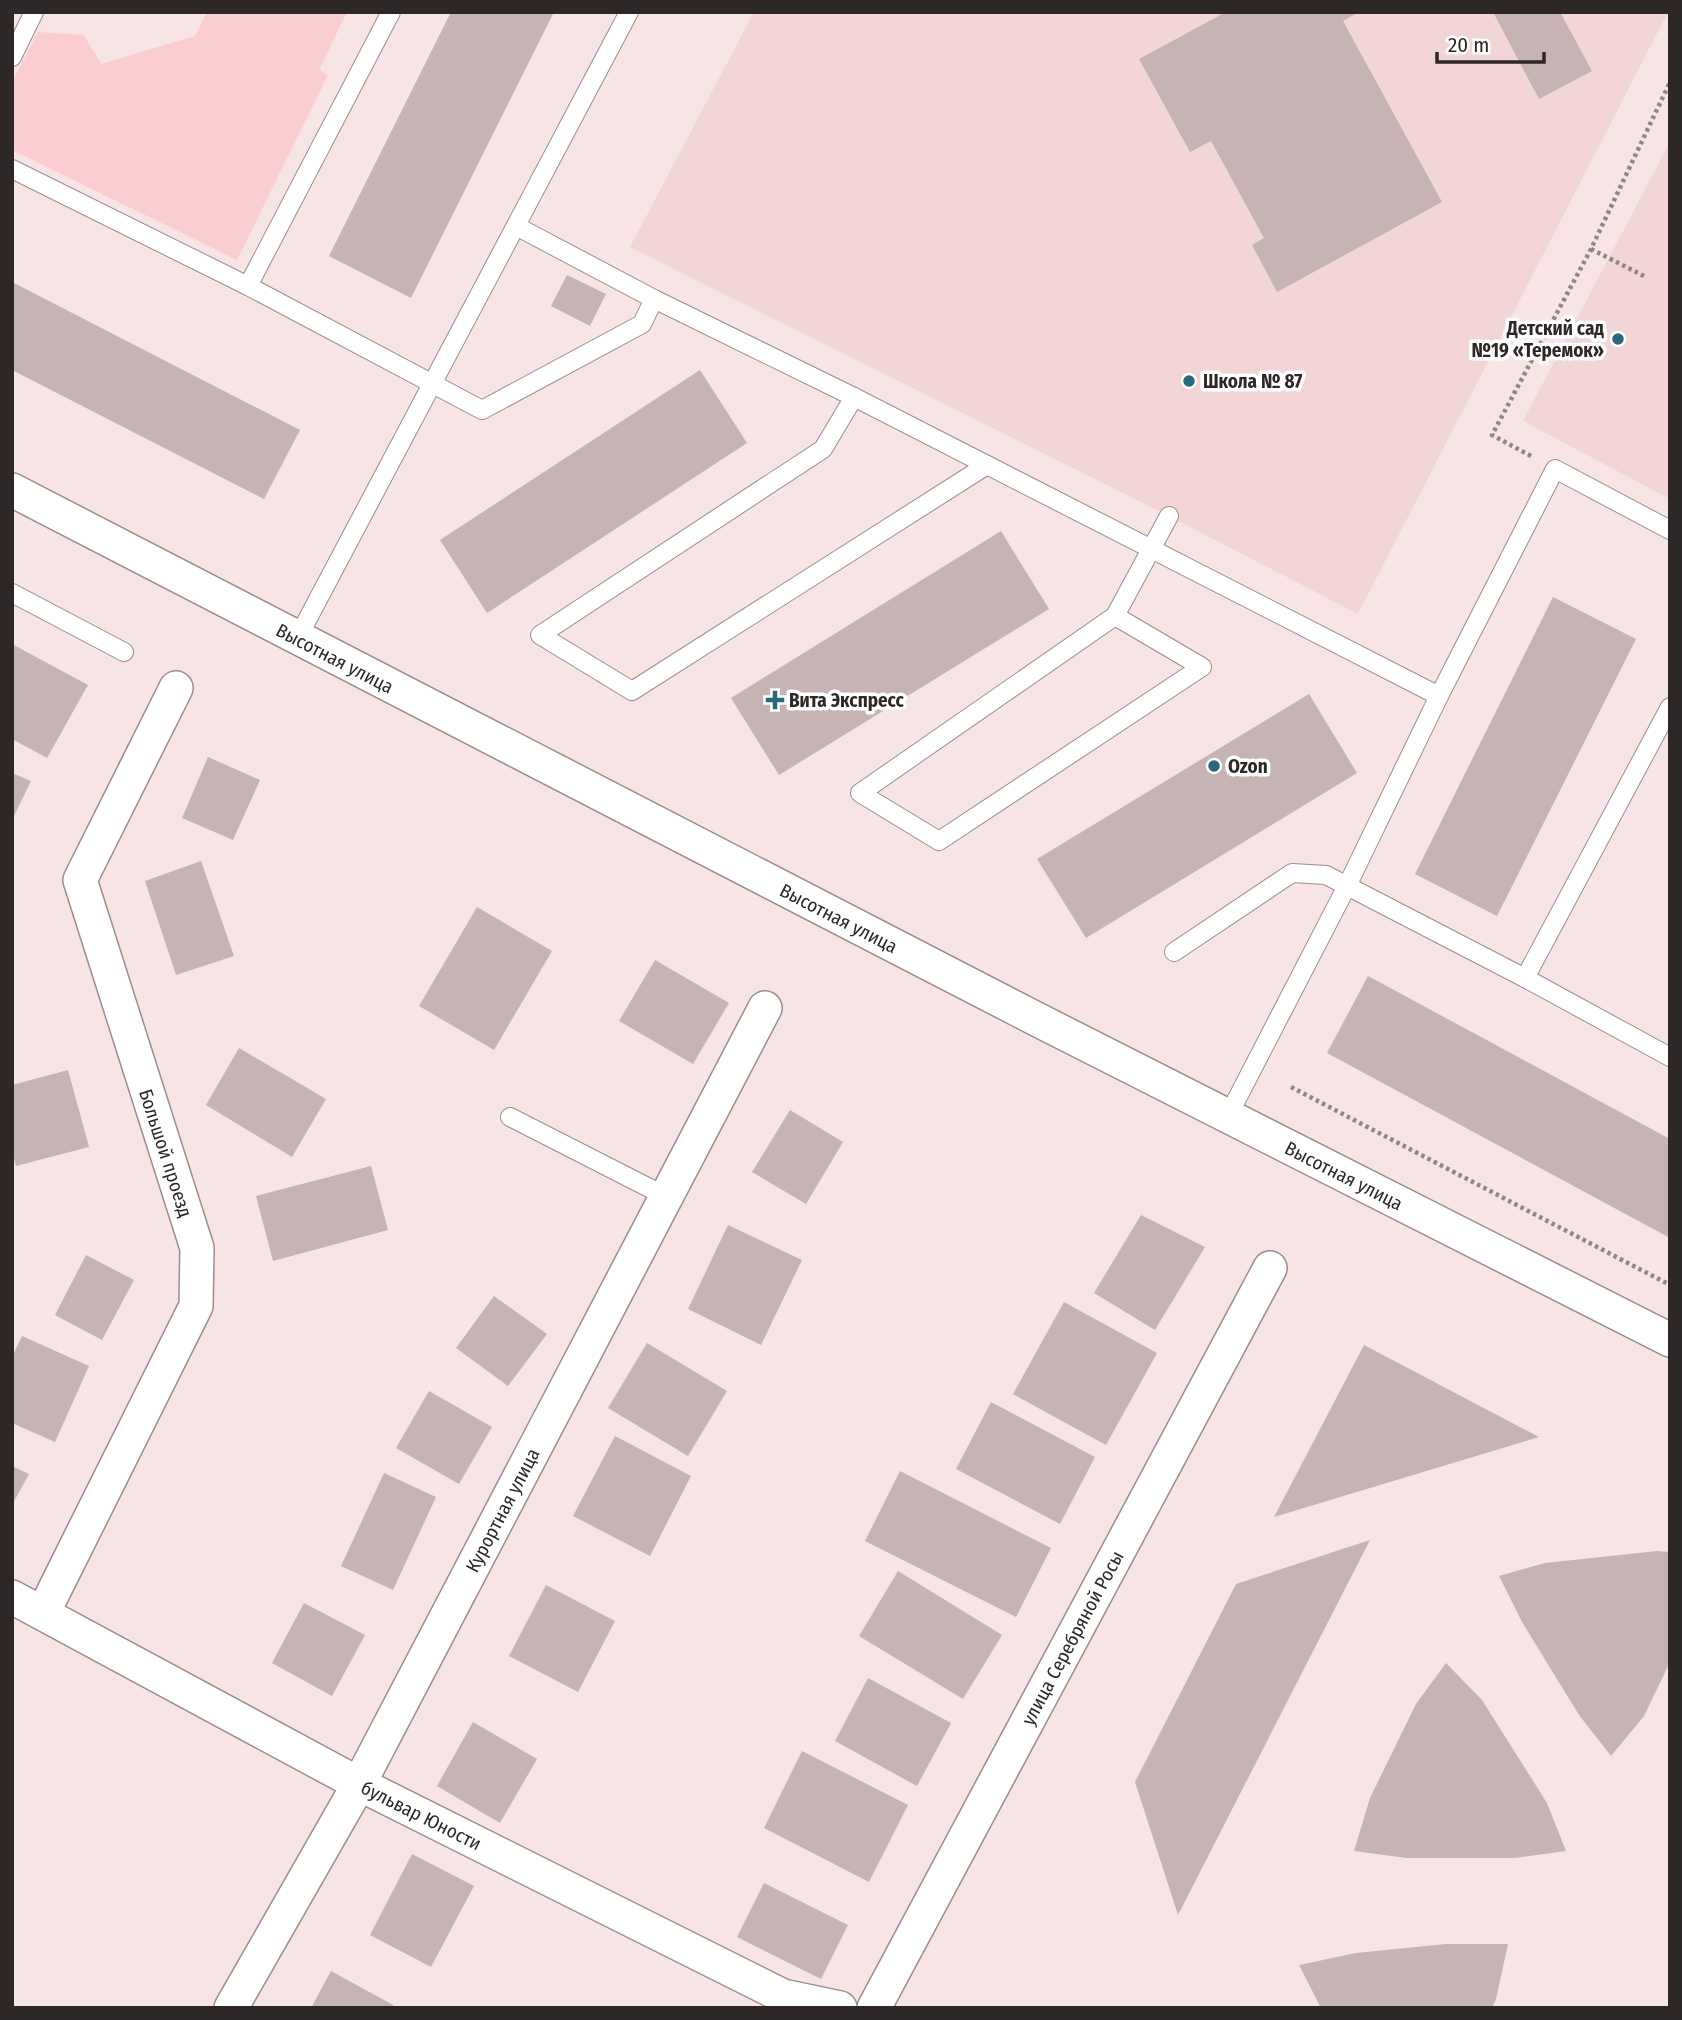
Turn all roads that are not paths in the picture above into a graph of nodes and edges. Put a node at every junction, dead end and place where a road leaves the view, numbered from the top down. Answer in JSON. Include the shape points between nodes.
{"nodes":[{"id":1,"x":34,"y":12,"type":"edge"},
{"id":2,"x":391,"y":12,"type":"edge"},
{"id":3,"x":629,"y":12,"type":"edge"},
{"id":4,"x":12,"y":57,"type":"edge"},
{"id":5,"x":12,"y":169,"type":"edge"},
{"id":6,"x":516,"y":226,"type":"junction"},
{"id":7,"x":248,"y":286,"type":"junction"},
{"id":8,"x":654,"y":299,"type":"junction"},
{"id":9,"x":432,"y":383,"type":"junction"},
{"id":10,"x":854,"y":397,"type":"junction"},
{"id":11,"x":987,"y":465,"type":"junction"},
{"id":12,"x":13,"y":493,"type":"edge"},
{"id":13,"x":1169,"y":516,"type":"dead end"},
{"id":14,"x":1670,"y":530,"type":"edge"},
{"id":15,"x":1150,"y":548,"type":"junction"},
{"id":16,"x":12,"y":593,"type":"edge"},
{"id":17,"x":1115,"y":616,"type":"junction"},
{"id":18,"x":297,"y":639,"type":"junction"},
{"id":19,"x":124,"y":652,"type":"dead end"},
{"id":20,"x":176,"y":688,"type":"dead end"},
{"id":21,"x":1439,"y":696,"type":"junction"},
{"id":22,"x":1670,"y":708,"type":"edge"},
{"id":23,"x":1348,"y":884,"type":"junction"},
{"id":24,"x":1174,"y":952,"type":"dead end"},
{"id":25,"x":1525,"y":978,"type":"junction"},
{"id":26,"x":765,"y":1008,"type":"dead end"},
{"id":27,"x":1670,"y":1057,"type":"edge"},
{"id":28,"x":510,"y":1118,"type":"dead end"},
{"id":29,"x":1227,"y":1118,"type":"junction"},
{"id":30,"x":665,"y":1196,"type":"junction"},
{"id":31,"x":1270,"y":1268,"type":"dead end"},
{"id":32,"x":1670,"y":1340,"type":"edge"},
{"id":33,"x":12,"y":1597,"type":"edge"},
{"id":34,"x":43,"y":1613,"type":"junction"},
{"id":35,"x":359,"y":1784,"type":"junction"},
{"id":36,"x":230,"y":2008,"type":"edge"},
{"id":37,"x":840,"y":2008,"type":"edge"},
{"id":38,"x":874,"y":2008,"type":"edge"}],
"edges":[{"from":1,"to":4,"type":"lane"},
{"from":2,"to":7,"type":"lane"},
{"from":3,"to":6,"type":"lane"},
{"from":5,"to":7,"type":"lane"},
{"from":6,"to":8,"type":"lane"},
{"from":6,"to":9,"type":"lane"},
{"from":7,"to":9,"type":"lane"},
{"from":8,"to":9,"type":"lane","via":[[642,324],[482,410]]},
{"from":8,"to":10,"type":"lane"},
{"from":9,"to":18,"type":"lane"},
{"from":10,"to":11,"type":"lane"},
{"from":10,"to":11,"type":"lane","via":[[823,449],[540,635],[632,691]]},
{"from":11,"to":15,"type":"lane"},
{"from":12,"to":18,"type":"street","name":"Высотная улица"},
{"from":13,"to":15,"type":"lane"},
{"from":14,"to":21,"type":"lane","via":[[1555,469]]},
{"from":15,"to":17,"type":"lane"},
{"from":15,"to":21,"type":"lane"},
{"from":16,"to":19,"type":"lane"},
{"from":17,"to":17,"type":"lane","via":[[1082,639],[860,793],[939,841],[1202,667]]},
{"from":18,"to":29,"type":"street","name":"Высотная улица"},
{"from":20,"to":34,"type":"street","name":"Большой проезд","via":[[80,880],[197,1248],[196,1306]]},
{"from":21,"to":23,"type":"lane"},
{"from":22,"to":25,"type":"lane"},
{"from":23,"to":24,"type":"lane","via":[[1326,874],[1292,873]]},
{"from":23,"to":25,"type":"lane"},
{"from":23,"to":29,"type":"lane"},
{"from":25,"to":27,"type":"lane"},
{"from":26,"to":30,"type":"street","name":"Курортная улица"},
{"from":28,"to":30,"type":"lane"},
{"from":29,"to":32,"type":"street","name":"Высотная улица"},
{"from":30,"to":35,"type":"street","name":"Курортная улица"},
{"from":31,"to":38,"type":"street","name":"улица Серебряной Росы"},
{"from":33,"to":34,"type":"street","name":"бульвар Юности"},
{"from":34,"to":35,"type":"street","name":"бульвар Юности"},
{"from":35,"to":36,"type":"street","name":"Курортная улица"},
{"from":35,"to":37,"type":"street","name":"бульвар Юности","via":[[783,1996]]}]}
